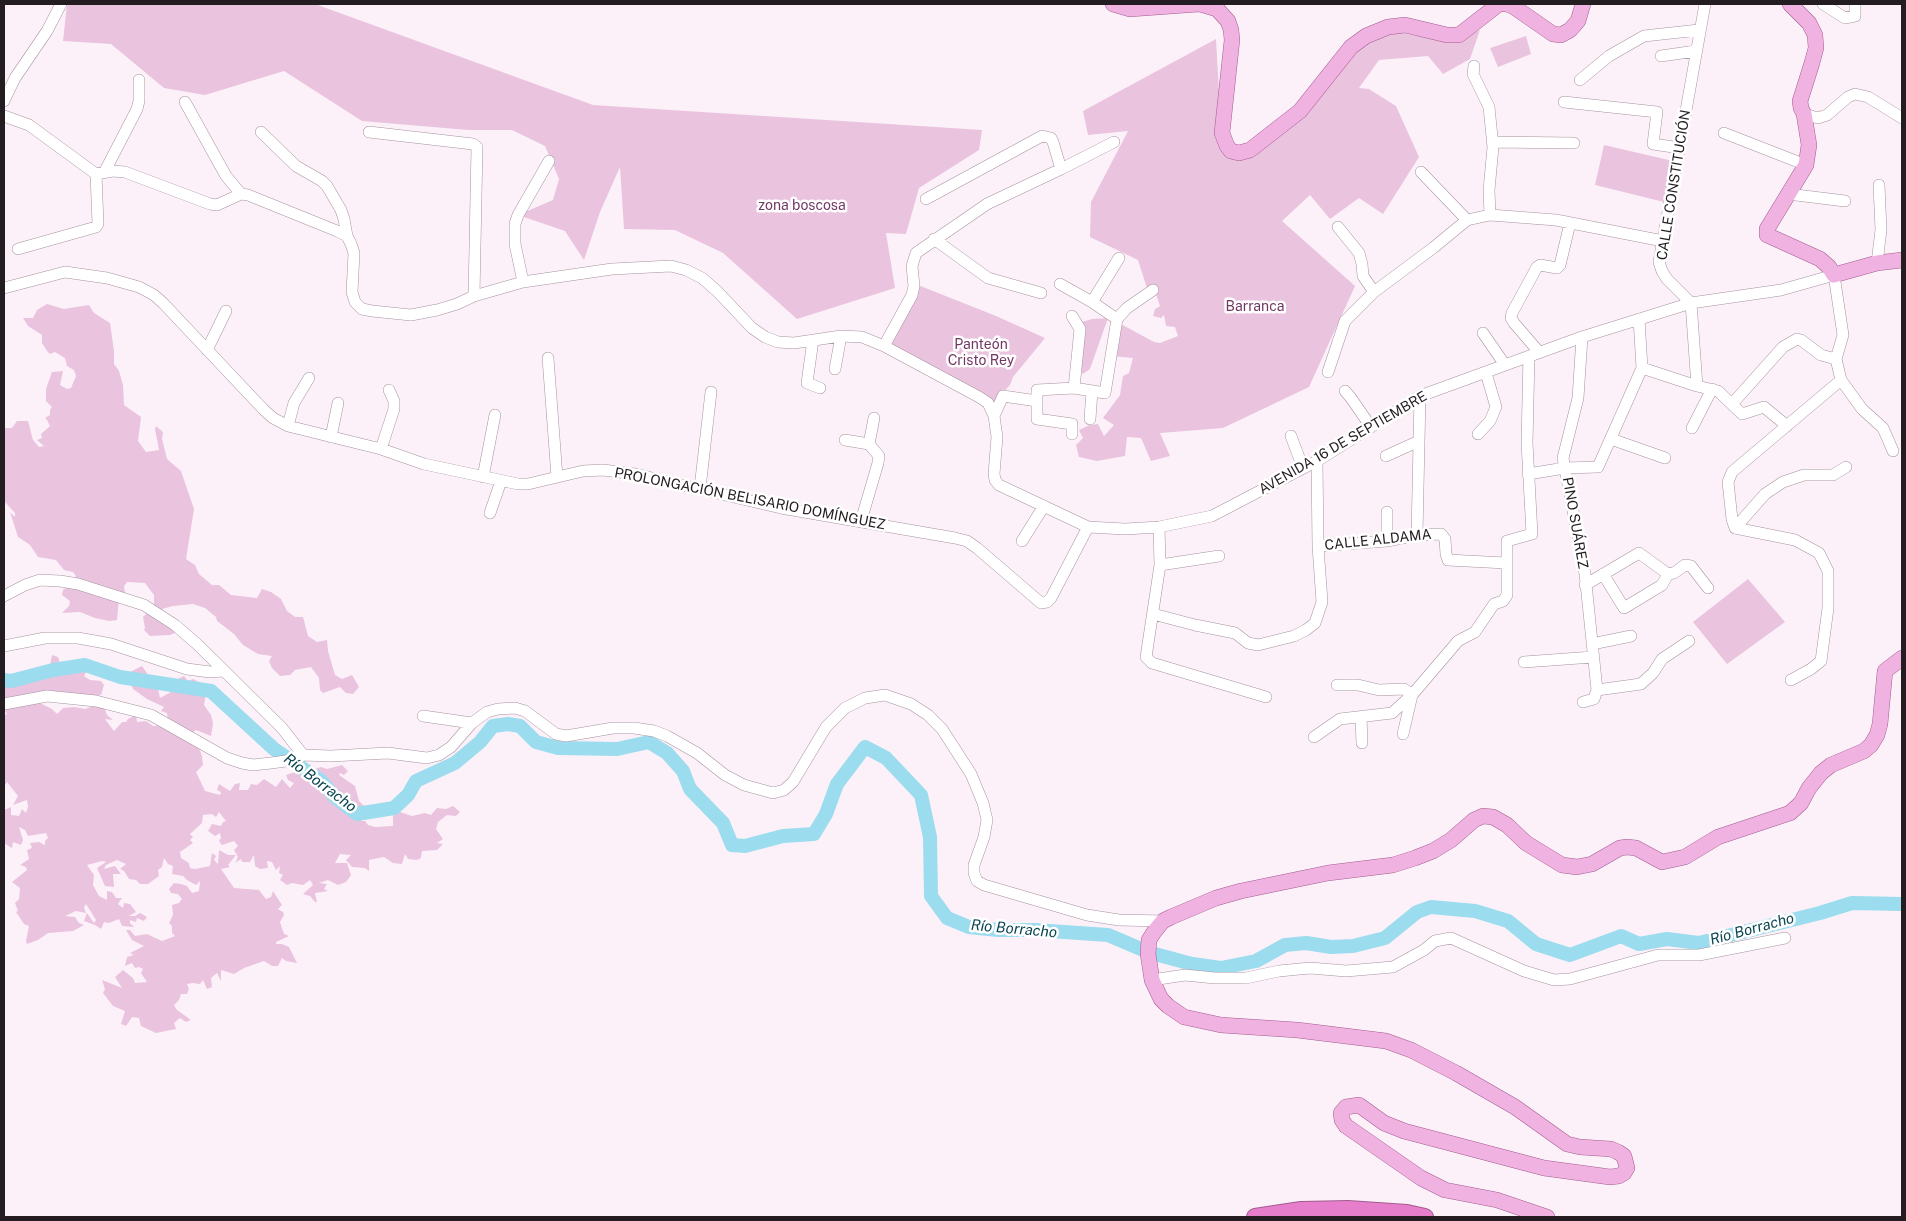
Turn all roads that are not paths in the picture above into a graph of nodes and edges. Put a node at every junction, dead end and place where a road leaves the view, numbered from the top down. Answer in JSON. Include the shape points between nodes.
{"nodes":[{"id":1,"x":61,"y":4,"type":"edge"},
{"id":2,"x":1113,"y":4,"type":"edge"},
{"id":3,"x":1199,"y":4,"type":"edge"},
{"id":4,"x":1507,"y":4,"type":"edge"},
{"id":5,"x":1583,"y":4,"type":"edge"},
{"id":6,"x":1705,"y":4,"type":"edge"},
{"id":7,"x":1790,"y":4,"type":"edge"},
{"id":8,"x":1822,"y":4,"type":"edge"},
{"id":9,"x":1855,"y":4,"type":"edge"},
{"id":10,"x":1699,"y":30,"type":"junction"},
{"id":11,"x":1696,"y":51,"type":"junction"},
{"id":12,"x":1661,"y":56,"type":"dead end"},
{"id":13,"x":1474,"y":66,"type":"dead end"},
{"id":14,"x":139,"y":80,"type":"dead end"},
{"id":15,"x":1580,"y":80,"type":"dead end"},
{"id":16,"x":4,"y":101,"type":"edge"},
{"id":17,"x":185,"y":102,"type":"dead end"},
{"id":18,"x":1564,"y":102,"type":"dead end"},
{"id":19,"x":1804,"y":114,"type":"junction"},
{"id":20,"x":4,"y":116,"type":"edge"},
{"id":21,"x":1902,"y":118,"type":"edge"},
{"id":22,"x":261,"y":132,"type":"dead end"},
{"id":23,"x":368,"y":132,"type":"dead end"},
{"id":24,"x":1724,"y":133,"type":"dead end"},
{"id":25,"x":1114,"y":142,"type":"dead end"},
{"id":26,"x":1492,"y":142,"type":"junction"},
{"id":27,"x":1574,"y":143,"type":"dead end"},
{"id":28,"x":1680,"y":148,"type":"junction"},
{"id":29,"x":549,"y":161,"type":"dead end"},
{"id":30,"x":1806,"y":165,"type":"junction"},
{"id":31,"x":1061,"y":170,"type":"junction"},
{"id":32,"x":101,"y":172,"type":"junction"},
{"id":33,"x":1420,"y":172,"type":"dead end"},
{"id":34,"x":1879,"y":185,"type":"dead end"},
{"id":35,"x":242,"y":194,"type":"junction"},
{"id":36,"x":1788,"y":194,"type":"junction"},
{"id":37,"x":926,"y":199,"type":"dead end"},
{"id":38,"x":1845,"y":201,"type":"dead end"},
{"id":39,"x":1490,"y":215,"type":"junction"},
{"id":40,"x":1467,"y":220,"type":"junction"},
{"id":41,"x":1570,"y":223,"type":"junction"},
{"id":42,"x":1338,"y":228,"type":"dead end"},
{"id":43,"x":347,"y":236,"type":"junction"},
{"id":44,"x":934,"y":239,"type":"junction"},
{"id":45,"x":1663,"y":240,"type":"junction"},
{"id":46,"x":18,"y":249,"type":"dead end"},
{"id":47,"x":1119,"y":258,"type":"dead end"},
{"id":48,"x":1902,"y":260,"type":"edge"},
{"id":49,"x":1877,"y":263,"type":"junction"},
{"id":50,"x":1834,"y":275,"type":"junction"},
{"id":51,"x":523,"y":282,"type":"junction"},
{"id":52,"x":1060,"y":284,"type":"dead end"},
{"id":53,"x":4,"y":288,"type":"edge"},
{"id":54,"x":1153,"y":290,"type":"dead end"},
{"id":55,"x":1374,"y":292,"type":"junction"},
{"id":56,"x":1041,"y":293,"type":"dead end"},
{"id":57,"x":474,"y":296,"type":"junction"},
{"id":58,"x":1092,"y":302,"type":"junction"},
{"id":59,"x":1691,"y":303,"type":"junction"},
{"id":60,"x":226,"y":311,"type":"dead end"},
{"id":61,"x":1072,"y":316,"type":"dead end"},
{"id":62,"x":1639,"y":319,"type":"junction"},
{"id":63,"x":1117,"y":320,"type":"junction"},
{"id":64,"x":1483,"y":333,"type":"dead end"},
{"id":65,"x":841,"y":336,"type":"junction"},
{"id":66,"x":1582,"y":337,"type":"junction"},
{"id":67,"x":813,"y":340,"type":"junction"},
{"id":68,"x":884,"y":346,"type":"junction"},
{"id":69,"x":207,"y":350,"type":"junction"},
{"id":70,"x":1534,"y":354,"type":"junction"},
{"id":71,"x":548,"y":358,"type":"dead end"},
{"id":72,"x":1836,"y":359,"type":"junction"},
{"id":73,"x":1505,"y":365,"type":"junction"},
{"id":74,"x":1642,"y":368,"type":"junction"},
{"id":75,"x":835,"y":369,"type":"dead end"},
{"id":76,"x":1328,"y":372,"type":"dead end"},
{"id":77,"x":1486,"y":373,"type":"junction"},
{"id":78,"x":309,"y":378,"type":"dead end"},
{"id":79,"x":1841,"y":380,"type":"junction"},
{"id":80,"x":1697,"y":386,"type":"junction"},
{"id":81,"x":820,"y":388,"type":"dead end"},
{"id":82,"x":1074,"y":388,"type":"junction"},
{"id":83,"x":1712,"y":389,"type":"junction"},
{"id":84,"x":389,"y":390,"type":"dead end"},
{"id":85,"x":1092,"y":391,"type":"junction"},
{"id":86,"x":1345,"y":391,"type":"dead end"},
{"id":87,"x":711,"y":392,"type":"dead end"},
{"id":88,"x":1420,"y":396,"type":"junction"},
{"id":89,"x":1037,"y":401,"type":"junction"},
{"id":90,"x":338,"y":402,"type":"dead end"},
{"id":91,"x":1732,"y":404,"type":"junction"},
{"id":92,"x":495,"y":416,"type":"dead end"},
{"id":93,"x":994,"y":416,"type":"junction"},
{"id":94,"x":874,"y":418,"type":"dead end"},
{"id":95,"x":1090,"y":419,"type":"dead end"},
{"id":96,"x":288,"y":426,"type":"junction"},
{"id":97,"x":1787,"y":426,"type":"junction"},
{"id":98,"x":1371,"y":427,"type":"junction"},
{"id":99,"x":1692,"y":428,"type":"dead end"},
{"id":100,"x":1072,"y":434,"type":"dead end"},
{"id":101,"x":1478,"y":434,"type":"dead end"},
{"id":102,"x":1291,"y":436,"type":"dead end"},
{"id":103,"x":330,"y":437,"type":"junction"},
{"id":104,"x":1611,"y":439,"type":"junction"},
{"id":105,"x":845,"y":440,"type":"dead end"},
{"id":106,"x":1419,"y":442,"type":"junction"},
{"id":107,"x":869,"y":444,"type":"junction"},
{"id":108,"x":381,"y":449,"type":"junction"},
{"id":109,"x":1893,"y":451,"type":"dead end"},
{"id":110,"x":1386,"y":456,"type":"dead end"},
{"id":111,"x":1666,"y":458,"type":"dead end"},
{"id":112,"x":1317,"y":461,"type":"junction"},
{"id":113,"x":1846,"y":467,"type":"dead end"},
{"id":114,"x":1303,"y":468,"type":"junction"},
{"id":115,"x":1565,"y":468,"type":"junction"},
{"id":116,"x":1528,"y":474,"type":"junction"},
{"id":117,"x":483,"y":477,"type":"junction"},
{"id":118,"x":557,"y":477,"type":"junction"},
{"id":119,"x":501,"y":481,"type":"junction"},
{"id":120,"x":700,"y":488,"type":"junction"},
{"id":121,"x":1044,"y":506,"type":"junction"},
{"id":122,"x":1387,"y":512,"type":"dead end"},
{"id":123,"x":490,"y":513,"type":"dead end"},
{"id":124,"x":860,"y":521,"type":"junction"},
{"id":125,"x":1088,"y":527,"type":"junction"},
{"id":126,"x":1159,"y":527,"type":"junction"},
{"id":127,"x":1735,"y":528,"type":"junction"},
{"id":128,"x":1417,"y":535,"type":"junction"},
{"id":129,"x":1022,"y":541,"type":"dead end"},
{"id":130,"x":1387,"y":541,"type":"junction"},
{"id":131,"x":1318,"y":546,"type":"junction"},
{"id":132,"x":1219,"y":556,"type":"dead end"},
{"id":133,"x":1506,"y":563,"type":"junction"},
{"id":134,"x":1160,"y":565,"type":"junction"},
{"id":135,"x":1603,"y":574,"type":"junction"},
{"id":136,"x":1668,"y":574,"type":"junction"},
{"id":137,"x":1585,"y":585,"type":"junction"},
{"id":138,"x":1708,"y":588,"type":"dead end"},
{"id":139,"x":4,"y":596,"type":"edge"},
{"id":140,"x":1153,"y":614,"type":"junction"},
{"id":141,"x":1631,"y":636,"type":"dead end"},
{"id":142,"x":1689,"y":641,"type":"dead end"},
{"id":143,"x":1592,"y":644,"type":"junction"},
{"id":144,"x":4,"y":646,"type":"edge"},
{"id":145,"x":1593,"y":657,"type":"junction"},
{"id":146,"x":1902,"y":658,"type":"edge"},
{"id":147,"x":1524,"y":662,"type":"dead end"},
{"id":148,"x":224,"y":671,"type":"junction"},
{"id":149,"x":1791,"y":680,"type":"dead end"},
{"id":150,"x":1337,"y":685,"type":"dead end"},
{"id":151,"x":1597,"y":690,"type":"junction"},
{"id":152,"x":1412,"y":695,"type":"junction"},
{"id":153,"x":1266,"y":697,"type":"dead end"},
{"id":154,"x":1583,"y":702,"type":"dead end"},
{"id":155,"x":4,"y":704,"type":"edge"},
{"id":156,"x":423,"y":716,"type":"dead end"},
{"id":157,"x":1361,"y":717,"type":"junction"},
{"id":158,"x":472,"y":723,"type":"junction"},
{"id":159,"x":1403,"y":734,"type":"dead end"},
{"id":160,"x":1314,"y":737,"type":"dead end"},
{"id":161,"x":1362,"y":743,"type":"dead end"},
{"id":162,"x":303,"y":755,"type":"junction"},
{"id":163,"x":1163,"y":921,"type":"junction"},
{"id":164,"x":1785,"y":938,"type":"dead end"},
{"id":165,"x":1152,"y":980,"type":"junction"},
{"id":166,"x":1255,"y":1217,"type":"edge"},
{"id":167,"x":1425,"y":1217,"type":"edge"},
{"id":168,"x":1547,"y":1217,"type":"edge"}],
"edges":[{"from":1,"to":16,"type":"street"},
{"from":2,"to":3,"type":"main road","via":[[1130,9]]},
{"from":3,"to":4,"type":"main road","via":[[1217,10],[1228,21],[1231,30],[1222,133],[1226,146],[1239,153],[1250,150],[1300,112],[1351,47],[1366,36],[1406,24],[1459,35],[1500,4]]},
{"from":4,"to":5,"type":"main road","via":[[1552,34],[1570,30],[1578,21]]},
{"from":6,"to":10,"type":"street","name":"CALLE CONSTITUCIÓN"},
{"from":7,"to":19,"type":"main road","via":[[1809,23],[1815,35],[1816,48],[1800,101]]},
{"from":8,"to":9,"type":"street","via":[[1845,18],[1855,16]]},
{"from":10,"to":11,"type":"street","name":"CALLE CONSTITUCIÓN"},
{"from":10,"to":15,"type":"street","via":[[1644,36],[1609,56]]},
{"from":11,"to":12,"type":"street"},
{"from":11,"to":28,"type":"street","name":"CALLE CONSTITUCIÓN"},
{"from":13,"to":26,"type":"street","via":[[1474,74],[1489,106]]},
{"from":14,"to":32,"type":"street","via":[[137,109]]},
{"from":17,"to":35,"type":"street","via":[[226,176]]},
{"from":18,"to":28,"type":"street","via":[[1657,112],[1652,144]]},
{"from":19,"to":21,"type":"street","via":[[1818,118],[1826,115],[1855,94],[1868,97]]},
{"from":19,"to":30,"type":"main road","via":[[1808,145]]},
{"from":20,"to":32,"type":"street","via":[[34,128]]},
{"from":22,"to":43,"type":"street","via":[[296,166],[327,186],[341,210]]},
{"from":23,"to":57,"type":"street","via":[[473,144],[477,148]]},
{"from":24,"to":30,"type":"street"},
{"from":25,"to":31,"type":"street"},
{"from":26,"to":27,"type":"street"},
{"from":26,"to":39,"type":"street"},
{"from":28,"to":45,"type":"street","name":"CALLE CONSTITUCIÓN"},
{"from":29,"to":51,"type":"street","via":[[515,224]]},
{"from":30,"to":36,"type":"main road"},
{"from":31,"to":37,"type":"street","via":[[1051,138],[1042,136]]},
{"from":31,"to":44,"type":"street","via":[[986,204]]},
{"from":32,"to":35,"type":"street","via":[[125,172],[210,204],[217,205]]},
{"from":32,"to":46,"type":"street","via":[[98,225]]},
{"from":33,"to":40,"type":"street"},
{"from":34,"to":49,"type":"street","via":[[1881,230]]},
{"from":35,"to":43,"type":"street"},
{"from":36,"to":38,"type":"street"},
{"from":36,"to":50,"type":"main road","via":[[1767,229],[1767,235],[1820,259]]},
{"from":39,"to":40,"type":"street"},
{"from":39,"to":41,"type":"street"},
{"from":40,"to":55,"type":"street"},
{"from":41,"to":45,"type":"street"},
{"from":41,"to":70,"type":"street","via":[[1560,265],[1557,268],[1537,267],[1512,313],[1511,318]]},
{"from":42,"to":55,"type":"street","via":[[1359,253],[1363,276]]},
{"from":43,"to":57,"type":"street","via":[[354,253],[352,292],[355,302],[362,308],[411,315],[437,310]]},
{"from":44,"to":56,"type":"street","via":[[988,278]]},
{"from":44,"to":68,"type":"street","via":[[913,258],[912,295]]},
{"from":45,"to":59,"type":"street","name":"CALLE CONSTITUCIÓN","via":[[1659,262],[1662,271]]},
{"from":47,"to":58,"type":"street"},
{"from":48,"to":49,"type":"main road","name":"AVENIDA 16 DE SEPTIEMBRE"},
{"from":49,"to":50,"type":"main road","name":"AVENIDA 16 DE SEPTIEMBRE"},
{"from":50,"to":59,"type":"street","name":"AVENIDA 16 DE SEPTIEMBRE","via":[[1780,290]]},
{"from":50,"to":72,"type":"street","via":[[1843,335]]},
{"from":51,"to":57,"type":"street"},
{"from":51,"to":67,"type":"street","via":[[612,269],[670,266],[702,278],[765,337],[794,343]]},
{"from":52,"to":58,"type":"street"},
{"from":53,"to":69,"type":"street","name":"PROLONGACIÓN BELISARIO DOMÍNGUEZ","via":[[72,272],[138,287],[163,303]]},
{"from":54,"to":63,"type":"street","via":[[1127,308]]},
{"from":55,"to":76,"type":"street","via":[[1345,321]]},
{"from":58,"to":63,"type":"street"},
{"from":59,"to":62,"type":"street","name":"AVENIDA 16 DE SEPTIEMBRE"},
{"from":59,"to":80,"type":"street"},
{"from":60,"to":69,"type":"street"},
{"from":61,"to":82,"type":"street","via":[[1080,329]]},
{"from":62,"to":66,"type":"street","name":"AVENIDA 16 DE SEPTIEMBRE"},
{"from":62,"to":74,"type":"street"},
{"from":63,"to":85,"type":"street","via":[[1105,393]]},
{"from":64,"to":73,"type":"street"},
{"from":65,"to":67,"type":"street"},
{"from":65,"to":68,"type":"street","via":[[862,338]]},
{"from":65,"to":75,"type":"street"},
{"from":66,"to":70,"type":"street","name":"AVENIDA 16 DE SEPTIEMBRE"},
{"from":66,"to":115,"type":"street","name":"PINO SUÁREZ","via":[[1578,398],[1563,458]]},
{"from":67,"to":81,"type":"street","via":[[807,383]]},
{"from":68,"to":93,"type":"street","via":[[980,397]]},
{"from":69,"to":96,"type":"street","name":"PROLONGACIÓN BELISARIO DOMÍNGUEZ","via":[[264,410]]},
{"from":70,"to":73,"type":"street","name":"AVENIDA 16 DE SEPTIEMBRE"},
{"from":70,"to":116,"type":"street","via":[[1527,443]]},
{"from":71,"to":118,"type":"street"},
{"from":72,"to":79,"type":"street"},
{"from":72,"to":91,"type":"street","via":[[1822,355],[1796,339],[1783,347]]},
{"from":73,"to":77,"type":"street","name":"AVENIDA 16 DE SEPTIEMBRE"},
{"from":74,"to":80,"type":"street"},
{"from":74,"to":104,"type":"street"},
{"from":77,"to":88,"type":"street","name":"AVENIDA 16 DE SEPTIEMBRE"},
{"from":77,"to":101,"type":"street","via":[[1496,407]]},
{"from":78,"to":96,"type":"street","via":[[294,403]]},
{"from":79,"to":97,"type":"street"},
{"from":79,"to":109,"type":"street","via":[[1862,409],[1884,428]]},
{"from":80,"to":83,"type":"street"},
{"from":82,"to":85,"type":"street"},
{"from":82,"to":89,"type":"street","via":[[1037,390]]},
{"from":83,"to":91,"type":"street"},
{"from":83,"to":99,"type":"street"},
{"from":84,"to":108,"type":"street","via":[[394,409]]},
{"from":85,"to":95,"type":"street"},
{"from":86,"to":98,"type":"street"},
{"from":87,"to":120,"type":"street"},
{"from":88,"to":98,"type":"street","name":"AVENIDA 16 DE SEPTIEMBRE"},
{"from":88,"to":106,"type":"street"},
{"from":89,"to":93,"type":"street","via":[[1002,396]]},
{"from":89,"to":100,"type":"street","via":[[1037,420],[1072,424]]},
{"from":90,"to":103,"type":"street"},
{"from":91,"to":97,"type":"street","via":[[1742,414],[1764,407]]},
{"from":92,"to":117,"type":"street"},
{"from":93,"to":121,"type":"street","name":"AVENIDA 16 DE SEPTIEMBRE","via":[[997,437],[995,480],[1004,488]]},
{"from":94,"to":107,"type":"street"},
{"from":96,"to":103,"type":"street","name":"PROLONGACIÓN BELISARIO DOMÍNGUEZ"},
{"from":97,"to":127,"type":"street","via":[[1732,472],[1728,482]]},
{"from":98,"to":112,"type":"street","name":"AVENIDA 16 DE SEPTIEMBRE"},
{"from":102,"to":114,"type":"street"},
{"from":103,"to":108,"type":"street","name":"PROLONGACIÓN BELISARIO DOMÍNGUEZ"},
{"from":104,"to":111,"type":"street"},
{"from":104,"to":115,"type":"street","via":[[1598,467]]},
{"from":105,"to":107,"type":"street"},
{"from":106,"to":110,"type":"street"},
{"from":106,"to":128,"type":"street"},
{"from":107,"to":124,"type":"street","via":[[879,456]]},
{"from":108,"to":117,"type":"street","name":"PROLONGACIÓN BELISARIO DOMÍNGUEZ","via":[[424,464]]},
{"from":112,"to":114,"type":"street","name":"AVENIDA 16 DE SEPTIEMBRE"},
{"from":112,"to":131,"type":"street"},
{"from":113,"to":127,"type":"street","via":[[1833,475],[1804,475],[1784,482],[1765,494]]},
{"from":114,"to":126,"type":"street","name":"AVENIDA 16 DE SEPTIEMBRE","via":[[1212,516]]},
{"from":115,"to":116,"type":"street"},
{"from":115,"to":137,"type":"street","name":"PINO SUÁREZ"},
{"from":116,"to":133,"type":"street","via":[[1532,534],[1507,540]]},
{"from":117,"to":119,"type":"street","name":"PROLONGACIÓN BELISARIO DOMÍNGUEZ"},
{"from":118,"to":119,"type":"street","name":"PROLONGACIÓN BELISARIO DOMÍNGUEZ","via":[[528,484]]},
{"from":118,"to":120,"type":"street","name":"PROLONGACIÓN BELISARIO DOMÍNGUEZ","via":[[603,470]]},
{"from":119,"to":123,"type":"street"},
{"from":120,"to":124,"type":"street","name":"PROLONGACIÓN BELISARIO DOMÍNGUEZ","via":[[781,508]]},
{"from":121,"to":125,"type":"street","name":"AVENIDA 16 DE SEPTIEMBRE"},
{"from":121,"to":129,"type":"street"},
{"from":122,"to":130,"type":"street"},
{"from":124,"to":125,"type":"street","name":"PROLONGACIÓN BELISARIO DOMÍNGUEZ","via":[[967,542],[1041,603],[1051,598]]},
{"from":125,"to":126,"type":"street","name":"AVENIDA 16 DE SEPTIEMBRE"},
{"from":126,"to":134,"type":"street"},
{"from":127,"to":149,"type":"street","via":[[1795,540],[1819,553],[1828,571],[1828,608],[1821,661]]},
{"from":128,"to":130,"type":"street","name":"CALLE ALDAMA"},
{"from":128,"to":133,"type":"street","name":"CALLE ALDAMA","via":[[1444,536],[1446,558],[1451,562]]},
{"from":130,"to":131,"type":"street","name":"CALLE ALDAMA"},
{"from":131,"to":140,"type":"street","via":[[1322,590],[1320,611],[1315,623],[1294,636],[1258,645],[1248,643],[1235,633]]},
{"from":132,"to":134,"type":"street"},
{"from":133,"to":152,"type":"street","via":[[1507,595],[1503,601],[1494,604],[1475,632],[1458,641]]},
{"from":134,"to":140,"type":"street"},
{"from":135,"to":136,"type":"street","via":[[1639,553]]},
{"from":135,"to":136,"type":"street","via":[[1624,608],[1662,585]]},
{"from":135,"to":137,"type":"street"},
{"from":136,"to":138,"type":"street","via":[[1688,564]]},
{"from":137,"to":143,"type":"street","name":"PINO SUÁREZ"},
{"from":139,"to":148,"type":"street","via":[[40,580],[60,581],[128,599],[175,625]]},
{"from":140,"to":153,"type":"street","via":[[1146,657],[1152,663]]},
{"from":141,"to":143,"type":"street"},
{"from":142,"to":151,"type":"street","via":[[1662,659],[1641,684]]},
{"from":143,"to":145,"type":"street","name":"PINO SUÁREZ"},
{"from":144,"to":148,"type":"street","via":[[45,638],[78,638],[111,644],[187,669]]},
{"from":145,"to":147,"type":"street"},
{"from":145,"to":151,"type":"street","name":"PINO SUÁREZ"},
{"from":146,"to":163,"type":"main road","via":[[1885,671],[1880,724],[1871,745],[1821,773],[1801,803],[1790,813],[1718,837],[1685,857],[1662,862],[1636,848],[1627,847],[1592,864],[1562,865],[1526,843],[1507,825],[1493,817],[1483,816],[1439,847],[1415,858],[1393,865],[1328,873],[1241,891]]},
{"from":148,"to":162,"type":"street","via":[[282,728]]},
{"from":150,"to":152,"type":"street","via":[[1404,689]]},
{"from":151,"to":154,"type":"street","via":[[1594,699]]},
{"from":152,"to":157,"type":"street","via":[[1392,713]]},
{"from":152,"to":159,"type":"street"},
{"from":155,"to":162,"type":"street","via":[[47,696],[96,701],[151,715],[227,758],[242,763],[286,761]]},
{"from":156,"to":158,"type":"street"},
{"from":157,"to":160,"type":"street","via":[[1340,719]]},
{"from":157,"to":161,"type":"street"},
{"from":158,"to":162,"type":"street","via":[[451,747],[427,758],[388,753]]},
{"from":158,"to":163,"type":"street","via":[[498,708],[515,708],[556,734],[566,736],[613,728],[654,731],[681,743],[725,775],[773,794],[794,782],[826,727],[845,708],[865,698],[885,695],[911,704],[928,715],[942,729],[971,774],[987,820],[974,865],[978,881],[1087,915],[1125,921]]},
{"from":163,"to":165,"type":"main road","via":[[1149,940],[1148,962]]},
{"from":164,"to":165,"type":"street","via":[[1699,955],[1658,955],[1570,979],[1554,980],[1524,970],[1451,938],[1435,941],[1393,966],[1346,971],[1310,968],[1246,978],[1185,975]]},
{"from":165,"to":168,"type":"main road","via":[[1168,1006],[1184,1017],[1202,1022],[1386,1041],[1411,1050],[1515,1107],[1567,1144],[1580,1148],[1611,1149],[1624,1156],[1627,1168],[1619,1176],[1558,1170],[1404,1131],[1384,1123],[1359,1106],[1346,1107],[1341,1113],[1346,1126],[1429,1182],[1445,1190],[1497,1200]]},
{"from":166,"to":167,"type":"highway","via":[[1301,1210],[1348,1210]]}]}
